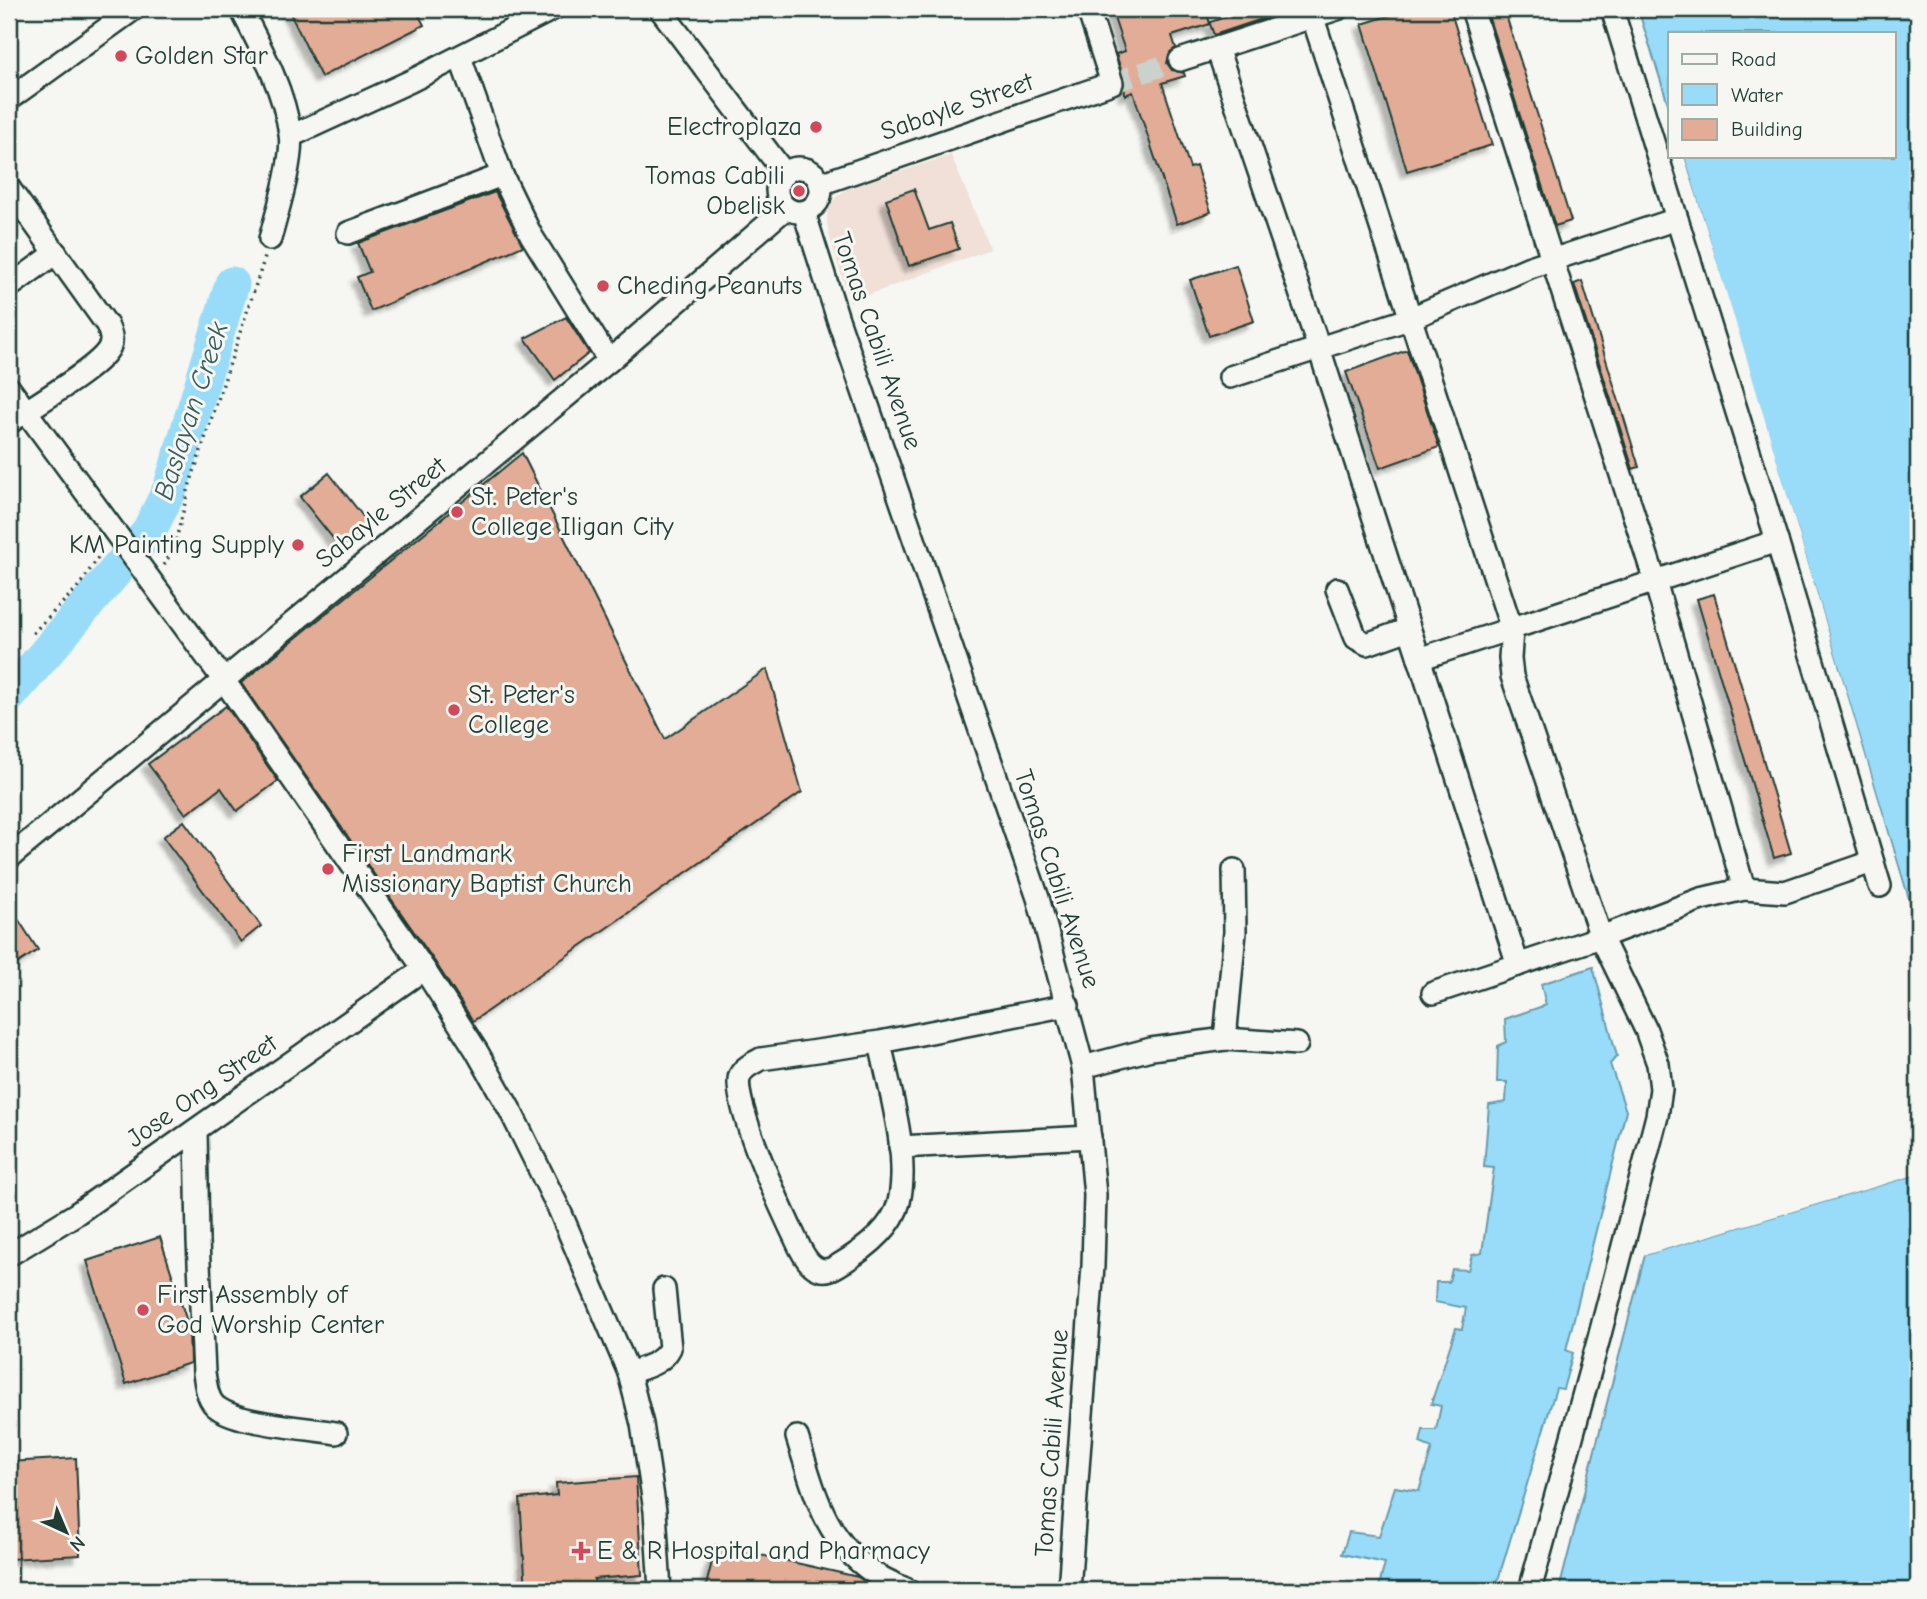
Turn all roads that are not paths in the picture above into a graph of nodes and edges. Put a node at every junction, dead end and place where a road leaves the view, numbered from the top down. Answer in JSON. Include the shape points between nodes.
{"nodes":[{"id":1,"x":134,"y":9,"type":"edge"},
{"id":2,"x":241,"y":9,"type":"edge"},
{"id":3,"x":553,"y":9,"type":"edge"},
{"id":4,"x":660,"y":9,"type":"edge"},
{"id":5,"x":1088,"y":9,"type":"edge"},
{"id":6,"x":1337,"y":9,"type":"edge"},
{"id":7,"x":1472,"y":9,"type":"edge"},
{"id":8,"x":1612,"y":9,"type":"edge"},
{"id":9,"x":1311,"y":13,"type":"edge"},
{"id":10,"x":1217,"y":48,"type":"junction"},
{"id":11,"x":460,"y":57,"type":"junction"},
{"id":12,"x":1180,"y":60,"type":"tunnel mouth"},
{"id":13,"x":9,"y":99,"type":"edge"},
{"id":14,"x":291,"y":135,"type":"junction"},
{"id":15,"x":785,"y":173,"type":"junction"},
{"id":16,"x":502,"y":176,"type":"junction"},
{"id":17,"x":820,"y":184,"type":"junction"},
{"id":18,"x":9,"y":188,"type":"edge"},
{"id":19,"x":795,"y":210,"type":"junction"},
{"id":20,"x":1677,"y":219,"type":"junction"},
{"id":21,"x":348,"y":233,"type":"dead end"},
{"id":22,"x":271,"y":239,"type":"road end"},
{"id":23,"x":56,"y":253,"type":"junction"},
{"id":24,"x":1554,"y":260,"type":"junction"},
{"id":25,"x":9,"y":287,"type":"edge"},
{"id":26,"x":1409,"y":319,"type":"junction"},
{"id":27,"x":1319,"y":348,"type":"junction"},
{"id":28,"x":609,"y":361,"type":"junction"},
{"id":29,"x":1230,"y":377,"type":"dead end"},
{"id":30,"x":9,"y":388,"type":"edge"},
{"id":31,"x":17,"y":417,"type":"edge"},
{"id":32,"x":1777,"y":541,"type":"junction"},
{"id":33,"x":1655,"y":581,"type":"junction"},
{"id":34,"x":1337,"y":589,"type":"dead end"},
{"id":35,"x":1409,"y":629,"type":"junction"},
{"id":36,"x":1512,"y":630,"type":"junction"},
{"id":37,"x":1419,"y":659,"type":"junction"},
{"id":38,"x":223,"y":679,"type":"junction"},
{"id":39,"x":9,"y":858,"type":"edge"},
{"id":40,"x":1872,"y":862,"type":"junction"},
{"id":41,"x":1234,"y":870,"type":"dead end"},
{"id":42,"x":1880,"y":886,"type":"dead end"},
{"id":43,"x":1744,"y":889,"type":"junction"},
{"id":44,"x":1601,"y":937,"type":"junction"},
{"id":45,"x":1518,"y":965,"type":"junction"},
{"id":46,"x":424,"y":970,"type":"junction"},
{"id":47,"x":1433,"y":993,"type":"dead end"},
{"id":48,"x":1068,"y":1005,"type":"junction"},
{"id":49,"x":1225,"y":1039,"type":"junction"},
{"id":50,"x":880,"y":1042,"type":"junction"},
{"id":51,"x":1297,"y":1044,"type":"dead end"},
{"id":52,"x":1083,"y":1067,"type":"junction"},
{"id":53,"x":196,"y":1130,"type":"junction"},
{"id":54,"x":1090,"y":1137,"type":"junction"},
{"id":55,"x":900,"y":1147,"type":"junction"},
{"id":56,"x":9,"y":1255,"type":"edge"},
{"id":57,"x":664,"y":1289,"type":"dead end"},
{"id":58,"x":629,"y":1373,"type":"junction"},
{"id":59,"x":336,"y":1433,"type":"dead end"},
{"id":60,"x":797,"y":1437,"type":"dead end"},
{"id":61,"x":660,"y":1590,"type":"edge"},
{"id":62,"x":908,"y":1590,"type":"edge"},
{"id":63,"x":1069,"y":1590,"type":"edge"},
{"id":64,"x":1530,"y":1590,"type":"edge"}],
"edges":[{"from":1,"to":13,"type":"street"},
{"from":2,"to":14,"type":"street","via":[[271,70]]},
{"from":3,"to":11,"type":"street"},
{"from":4,"to":15,"type":"street"},
{"from":5,"to":17,"type":"street","name":"Sabayle Street","via":[[1112,83]]},
{"from":6,"to":9,"type":"street"},
{"from":7,"to":24,"type":"street"},
{"from":8,"to":20,"type":"street"},
{"from":9,"to":10,"type":"street"},
{"from":9,"to":26,"type":"street"},
{"from":10,"to":12,"type":"street"},
{"from":10,"to":27,"type":"street"},
{"from":11,"to":14,"type":"street"},
{"from":11,"to":16,"type":"street"},
{"from":14,"to":22,"type":"street"},
{"from":15,"to":17,"type":"street","via":[[809,170]]},
{"from":15,"to":19,"type":"street","via":[[778,198]]},
{"from":16,"to":21,"type":"street"},
{"from":16,"to":28,"type":"street","via":[[531,235]]},
{"from":17,"to":19,"type":"street","via":[[818,201]]},
{"from":18,"to":23,"type":"street"},
{"from":19,"to":28,"type":"street","name":"Sabayle Street"},
{"from":19,"to":48,"type":"street","name":"Tomas Cabili Avenue","via":[[838,319],[1038,898]]},
{"from":20,"to":24,"type":"street"},
{"from":20,"to":32,"type":"street"},
{"from":23,"to":25,"type":"street"},
{"from":23,"to":31,"type":"street","via":[[107,325],[110,346],[97,363]]},
{"from":24,"to":26,"type":"street"},
{"from":24,"to":33,"type":"street"},
{"from":26,"to":27,"type":"street"},
{"from":26,"to":36,"type":"street"},
{"from":27,"to":29,"type":"street"},
{"from":27,"to":35,"type":"street"},
{"from":28,"to":38,"type":"street","name":"Sabayle Street"},
{"from":30,"to":31,"type":"street"},
{"from":31,"to":38,"type":"street","via":[[119,538]]},
{"from":32,"to":33,"type":"street"},
{"from":32,"to":40,"type":"street"},
{"from":33,"to":36,"type":"street"},
{"from":33,"to":43,"type":"street"},
{"from":34,"to":35,"type":"street","via":[[1360,642],[1367,644]]},
{"from":35,"to":37,"type":"street"},
{"from":36,"to":37,"type":"street"},
{"from":36,"to":44,"type":"street","via":[[1512,676]]},
{"from":37,"to":45,"type":"street"},
{"from":38,"to":39,"type":"street","name":"Sabayle Street"},
{"from":38,"to":46,"type":"street"},
{"from":40,"to":42,"type":"street"},
{"from":40,"to":43,"type":"street","via":[[1784,892]]},
{"from":41,"to":49,"type":"street","via":[[1235,932]]},
{"from":43,"to":44,"type":"street","via":[[1701,899]]},
{"from":44,"to":45,"type":"street"},
{"from":44,"to":64,"type":"street","via":[[1646,1030],[1661,1089]]},
{"from":45,"to":47,"type":"street"},
{"from":46,"to":53,"type":"street","name":"Jose Ong Street"},
{"from":46,"to":58,"type":"street","via":[[510,1110],[559,1209]]},
{"from":48,"to":50,"type":"street"},
{"from":48,"to":52,"type":"street","name":"Tomas Cabili Avenue"},
{"from":49,"to":51,"type":"street"},
{"from":49,"to":52,"type":"street","via":[[1151,1048]]},
{"from":50,"to":55,"type":"street"},
{"from":50,"to":55,"type":"street","via":[[761,1059],[740,1074],[738,1085],[754,1145],[803,1255],[816,1269],[831,1270],[856,1255],[886,1227],[898,1204]]},
{"from":52,"to":54,"type":"street","name":"Tomas Cabili Avenue"},
{"from":53,"to":56,"type":"street","name":"Jose Ong Street"},
{"from":53,"to":59,"type":"street","via":[[207,1391],[218,1409],[238,1418]]},
{"from":54,"to":55,"type":"street"},
{"from":54,"to":63,"type":"street","name":"Tomas Cabili Avenue","via":[[1095,1195],[1093,1266]]},
{"from":57,"to":58,"type":"street","via":[[670,1348],[658,1362]]},
{"from":58,"to":61,"type":"street","via":[[655,1511]]},
{"from":60,"to":62,"type":"street","via":[[822,1515],[846,1550],[874,1573]]}]}
